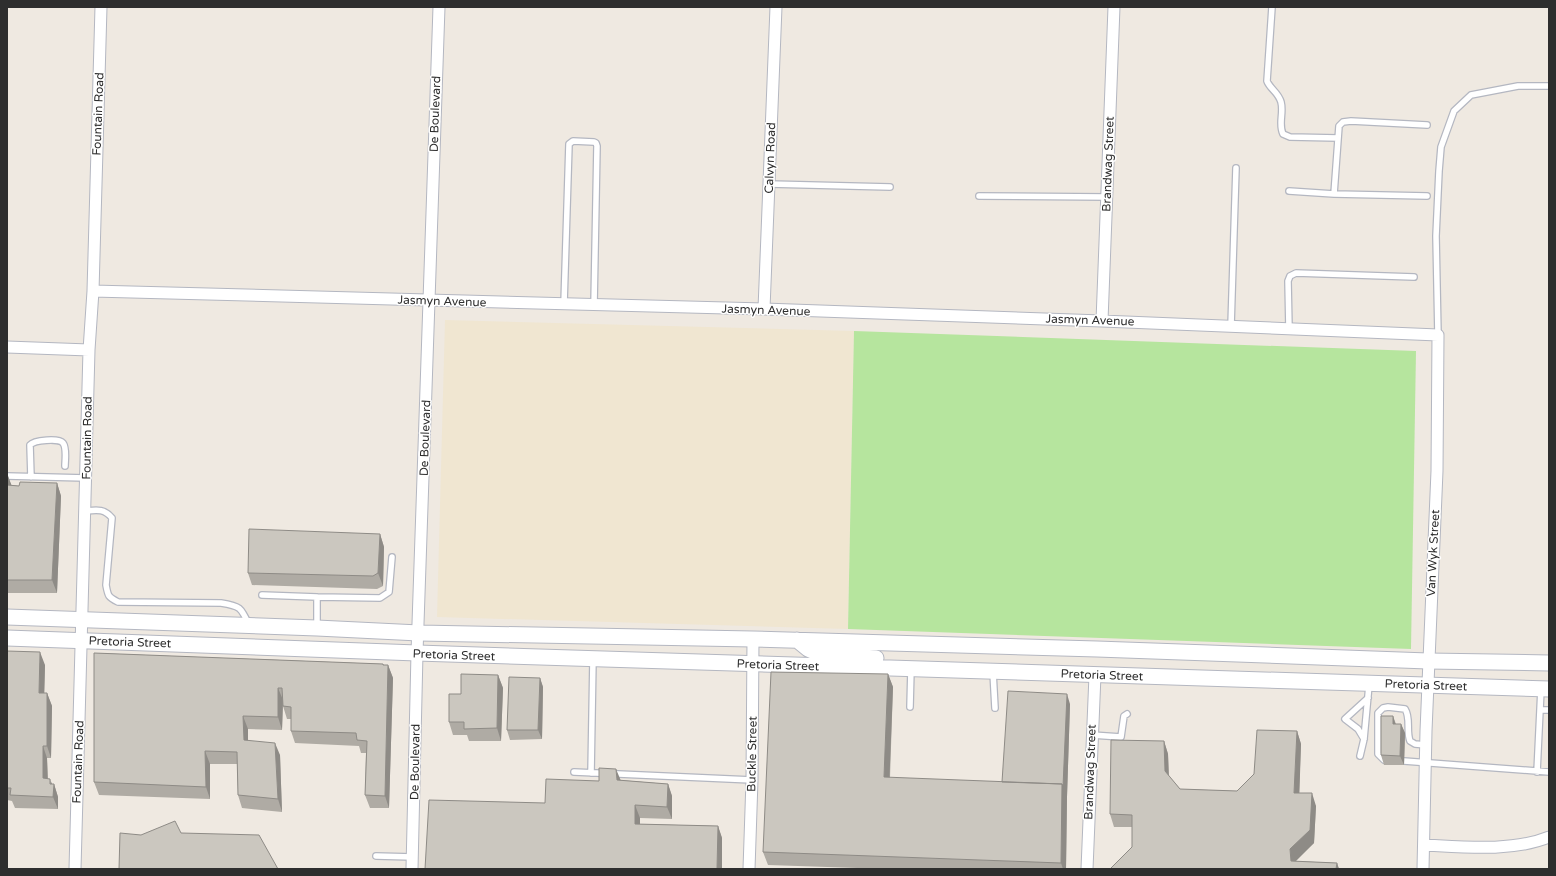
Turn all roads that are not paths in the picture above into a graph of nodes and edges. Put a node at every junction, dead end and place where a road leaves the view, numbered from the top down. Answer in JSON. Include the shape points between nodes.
{"nodes":[{"id":1,"x":101,"y":7,"type":"edge"},
{"id":2,"x":439,"y":7,"type":"edge"},
{"id":3,"x":776,"y":7,"type":"edge"},
{"id":4,"x":1114,"y":7,"type":"edge"},
{"id":5,"x":1272,"y":7,"type":"edge"},
{"id":6,"x":1549,"y":86,"type":"edge"},
{"id":7,"x":1427,"y":125,"type":"dead end"},
{"id":8,"x":1338,"y":138,"type":"junction"},
{"id":9,"x":1236,"y":168,"type":"dead end"},
{"id":10,"x":769,"y":184,"type":"junction"},
{"id":11,"x":890,"y":187,"type":"dead end"},
{"id":12,"x":1289,"y":191,"type":"dead end"},
{"id":13,"x":1334,"y":194,"type":"junction"},
{"id":14,"x":979,"y":196,"type":"dead end"},
{"id":15,"x":1427,"y":196,"type":"dead end"},
{"id":16,"x":1107,"y":197,"type":"junction"},
{"id":17,"x":1414,"y":277,"type":"dead end"},
{"id":18,"x":93,"y":291,"type":"junction"},
{"id":19,"x":429,"y":300,"type":"junction"},
{"id":20,"x":564,"y":304,"type":"junction"},
{"id":21,"x":594,"y":305,"type":"junction"},
{"id":22,"x":764,"y":310,"type":"junction"},
{"id":23,"x":1102,"y":321,"type":"junction"},
{"id":24,"x":1231,"y":326,"type":"junction"},
{"id":25,"x":1289,"y":329,"type":"junction"},
{"id":26,"x":1438,"y":335,"type":"junction"},
{"id":27,"x":7,"y":347,"type":"edge"},
{"id":28,"x":89,"y":350,"type":"junction"},
{"id":29,"x":64,"y":466,"type":"dead end"},
{"id":30,"x":7,"y":476,"type":"edge"},
{"id":31,"x":31,"y":477,"type":"junction"},
{"id":32,"x":86,"y":478,"type":"junction"},
{"id":33,"x":85,"y":511,"type":"junction"},
{"id":34,"x":392,"y":557,"type":"dead end"},
{"id":35,"x":262,"y":595,"type":"dead end"},
{"id":36,"x":317,"y":597,"type":"junction"},
{"id":37,"x":7,"y":617,"type":"edge"},
{"id":38,"x":82,"y":620,"type":"junction"},
{"id":39,"x":250,"y":627,"type":"junction"},
{"id":40,"x":317,"y":628,"type":"junction"},
{"id":41,"x":419,"y":634,"type":"junction"},
{"id":42,"x":7,"y":638,"type":"edge"},
{"id":43,"x":753,"y":639,"type":"junction"},
{"id":44,"x":82,"y":640,"type":"junction"},
{"id":45,"x":797,"y":640,"type":"junction"},
{"id":46,"x":417,"y":654,"type":"junction"},
{"id":47,"x":593,"y":659,"type":"junction"},
{"id":48,"x":1428,"y":661,"type":"junction"},
{"id":49,"x":1549,"y":663,"type":"edge"},
{"id":50,"x":754,"y":664,"type":"junction"},
{"id":51,"x":911,"y":669,"type":"junction"},
{"id":52,"x":993,"y":672,"type":"junction"},
{"id":53,"x":1095,"y":676,"type":"junction"},
{"id":54,"x":1369,"y":683,"type":"junction"},
{"id":55,"x":1428,"y":684,"type":"junction"},
{"id":56,"x":1545,"y":688,"type":"edge"},
{"id":57,"x":1368,"y":698,"type":"junction"},
{"id":58,"x":910,"y":706,"type":"dead end"},
{"id":59,"x":995,"y":708,"type":"dead end"},
{"id":60,"x":1540,"y":710,"type":"junction"},
{"id":61,"x":1549,"y":710,"type":"edge"},
{"id":62,"x":1127,"y":714,"type":"dead end"},
{"id":63,"x":1092,"y":735,"type":"junction"},
{"id":64,"x":1364,"y":739,"type":"junction"},
{"id":65,"x":1426,"y":745,"type":"junction"},
{"id":66,"x":1360,"y":756,"type":"dead end"},
{"id":67,"x":1384,"y":760,"type":"edge"},
{"id":68,"x":1404,"y":762,"type":"dead end"},
{"id":69,"x":1425,"y":764,"type":"junction"},
{"id":70,"x":574,"y":772,"type":"dead end"},
{"id":71,"x":1537,"y":772,"type":"junction"},
{"id":72,"x":1549,"y":772,"type":"edge"},
{"id":73,"x":591,"y":773,"type":"junction"},
{"id":74,"x":752,"y":780,"type":"junction"},
{"id":75,"x":1549,"y":837,"type":"edge"},
{"id":76,"x":1425,"y":845,"type":"junction"},
{"id":77,"x":376,"y":856,"type":"dead end"},
{"id":78,"x":413,"y":857,"type":"junction"},
{"id":79,"x":75,"y":869,"type":"edge"},
{"id":80,"x":412,"y":869,"type":"edge"},
{"id":81,"x":749,"y":869,"type":"edge"},
{"id":82,"x":1086,"y":869,"type":"edge"},
{"id":83,"x":1423,"y":869,"type":"edge"}],
"edges":[{"from":1,"to":18,"type":"street","name":"Fountain Road"},
{"from":2,"to":19,"type":"street","name":"De Boulevard"},
{"from":3,"to":10,"type":"street","name":"Calvyn Road"},
{"from":4,"to":16,"type":"street","name":"Brandwag Street"},
{"from":5,"to":8,"type":"lane","via":[[1267,81],[1282,103],[1281,128],[1284,134]]},
{"from":6,"to":26,"type":"lane","name":"Van Wyk Street","via":[[1518,86],[1471,95],[1454,112],[1442,147],[1436,236]]},
{"from":7,"to":8,"type":"lane","via":[[1343,122],[1339,126]]},
{"from":8,"to":13,"type":"lane"},
{"from":9,"to":24,"type":"lane"},
{"from":10,"to":11,"type":"lane"},
{"from":10,"to":22,"type":"street","name":"Calvyn Road"},
{"from":12,"to":13,"type":"lane"},
{"from":13,"to":15,"type":"lane"},
{"from":14,"to":16,"type":"lane"},
{"from":16,"to":23,"type":"street","name":"Brandwag Street"},
{"from":17,"to":25,"type":"lane","via":[[1296,273],[1290,276],[1288,281]]},
{"from":18,"to":19,"type":"street","name":"Jasmyn Avenue"},
{"from":18,"to":28,"type":"street","name":"Fountain Road"},
{"from":19,"to":20,"type":"street","name":"Jasmyn Avenue"},
{"from":19,"to":41,"type":"street","name":"De Boulevard"},
{"from":20,"to":21,"type":"street","name":"Jasmyn Avenue"},
{"from":20,"to":21,"type":"lane","via":[[569,144],[573,141],[594,142],[597,146]]},
{"from":21,"to":22,"type":"street","name":"Jasmyn Avenue"},
{"from":22,"to":23,"type":"street","name":"Jasmyn Avenue"},
{"from":23,"to":24,"type":"street","name":"Jasmyn Avenue"},
{"from":24,"to":25,"type":"street","name":"Jasmyn Avenue"},
{"from":25,"to":26,"type":"street","name":"Jasmyn Avenue"},
{"from":26,"to":48,"type":"street","name":"Van Wyk Street","via":[[1437,471]]},
{"from":27,"to":28,"type":"street"},
{"from":28,"to":32,"type":"street","name":"Fountain Road"},
{"from":29,"to":31,"type":"lane","via":[[63,442],[37,441],[30,445]]},
{"from":30,"to":31,"type":"lane"},
{"from":31,"to":32,"type":"lane"},
{"from":32,"to":33,"type":"street","name":"Fountain Road"},
{"from":33,"to":38,"type":"street","name":"Fountain Road"},
{"from":33,"to":39,"type":"lane","via":[[107,512],[112,518],[106,585],[108,595],[113,600],[237,605]]},
{"from":34,"to":36,"type":"lane","via":[[388,592],[380,598]]},
{"from":35,"to":36,"type":"lane"},
{"from":36,"to":40,"type":"lane"},
{"from":37,"to":38,"type":"main road","name":"Pretoria Street"},
{"from":38,"to":39,"type":"main road","name":"Pretoria Street"},
{"from":38,"to":44,"type":"street","name":"Fountain Road"},
{"from":39,"to":40,"type":"main road","name":"Pretoria Street"},
{"from":40,"to":41,"type":"main road","name":"Pretoria Street"},
{"from":41,"to":43,"type":"main road","name":"Pretoria Street"},
{"from":41,"to":46,"type":"street","name":"De Boulevard"},
{"from":42,"to":44,"type":"main road","name":"Pretoria Street"},
{"from":43,"to":45,"type":"main road","name":"Pretoria Street"},
{"from":43,"to":50,"type":"street","name":"Buckle Street"},
{"from":44,"to":46,"type":"main road","name":"Pretoria Street"},
{"from":44,"to":79,"type":"street","name":"Fountain Road"},
{"from":45,"to":48,"type":"main road","name":"Pretoria Street"},
{"from":45,"to":52,"type":"main road","via":[[819,654],[977,661],[990,666]]},
{"from":46,"to":47,"type":"main road","name":"Pretoria Street"},
{"from":46,"to":78,"type":"street","name":"De Boulevard"},
{"from":47,"to":50,"type":"main road","name":"Pretoria Street"},
{"from":47,"to":73,"type":"lane"},
{"from":48,"to":49,"type":"main road","name":"Pretoria Street"},
{"from":48,"to":55,"type":"street","name":"Van Wyk Street"},
{"from":50,"to":51,"type":"main road","name":"Pretoria Street"},
{"from":50,"to":74,"type":"street","name":"Buckle Street"},
{"from":51,"to":52,"type":"main road","name":"Pretoria Street"},
{"from":51,"to":58,"type":"lane"},
{"from":52,"to":53,"type":"main road","name":"Pretoria Street"},
{"from":52,"to":59,"type":"lane"},
{"from":53,"to":54,"type":"main road","name":"Pretoria Street"},
{"from":53,"to":63,"type":"street","name":"Brandwag Street"},
{"from":54,"to":55,"type":"main road","name":"Pretoria Street"},
{"from":54,"to":57,"type":"lane"},
{"from":55,"to":56,"type":"main road","name":"Pretoria Street"},
{"from":55,"to":65,"type":"street","name":"Van Wyk Street"},
{"from":56,"to":60,"type":"lane"},
{"from":57,"to":64,"type":"lane"},
{"from":57,"to":64,"type":"lane","via":[[1345,719],[1358,729]]},
{"from":60,"to":61,"type":"lane"},
{"from":60,"to":71,"type":"lane"},
{"from":62,"to":63,"type":"lane","via":[[1124,716],[1121,737]]},
{"from":63,"to":82,"type":"street","name":"Brandwag Street"},
{"from":64,"to":66,"type":"lane"},
{"from":65,"to":67,"type":"lane","via":[[1410,741],[1408,714],[1405,709],[1388,706],[1378,713],[1378,754]]},
{"from":65,"to":69,"type":"street","name":"Van Wyk Street"},
{"from":68,"to":69,"type":"lane"},
{"from":69,"to":71,"type":"lane"},
{"from":69,"to":76,"type":"street","name":"Van Wyk Street"},
{"from":70,"to":73,"type":"lane"},
{"from":71,"to":72,"type":"lane"},
{"from":73,"to":74,"type":"lane"},
{"from":74,"to":81,"type":"street","name":"Buckle Street"},
{"from":75,"to":76,"type":"street","via":[[1500,847]]},
{"from":76,"to":83,"type":"street","name":"Van Wyk Street"},
{"from":77,"to":78,"type":"lane"},
{"from":78,"to":80,"type":"street","name":"De Boulevard"}]}
